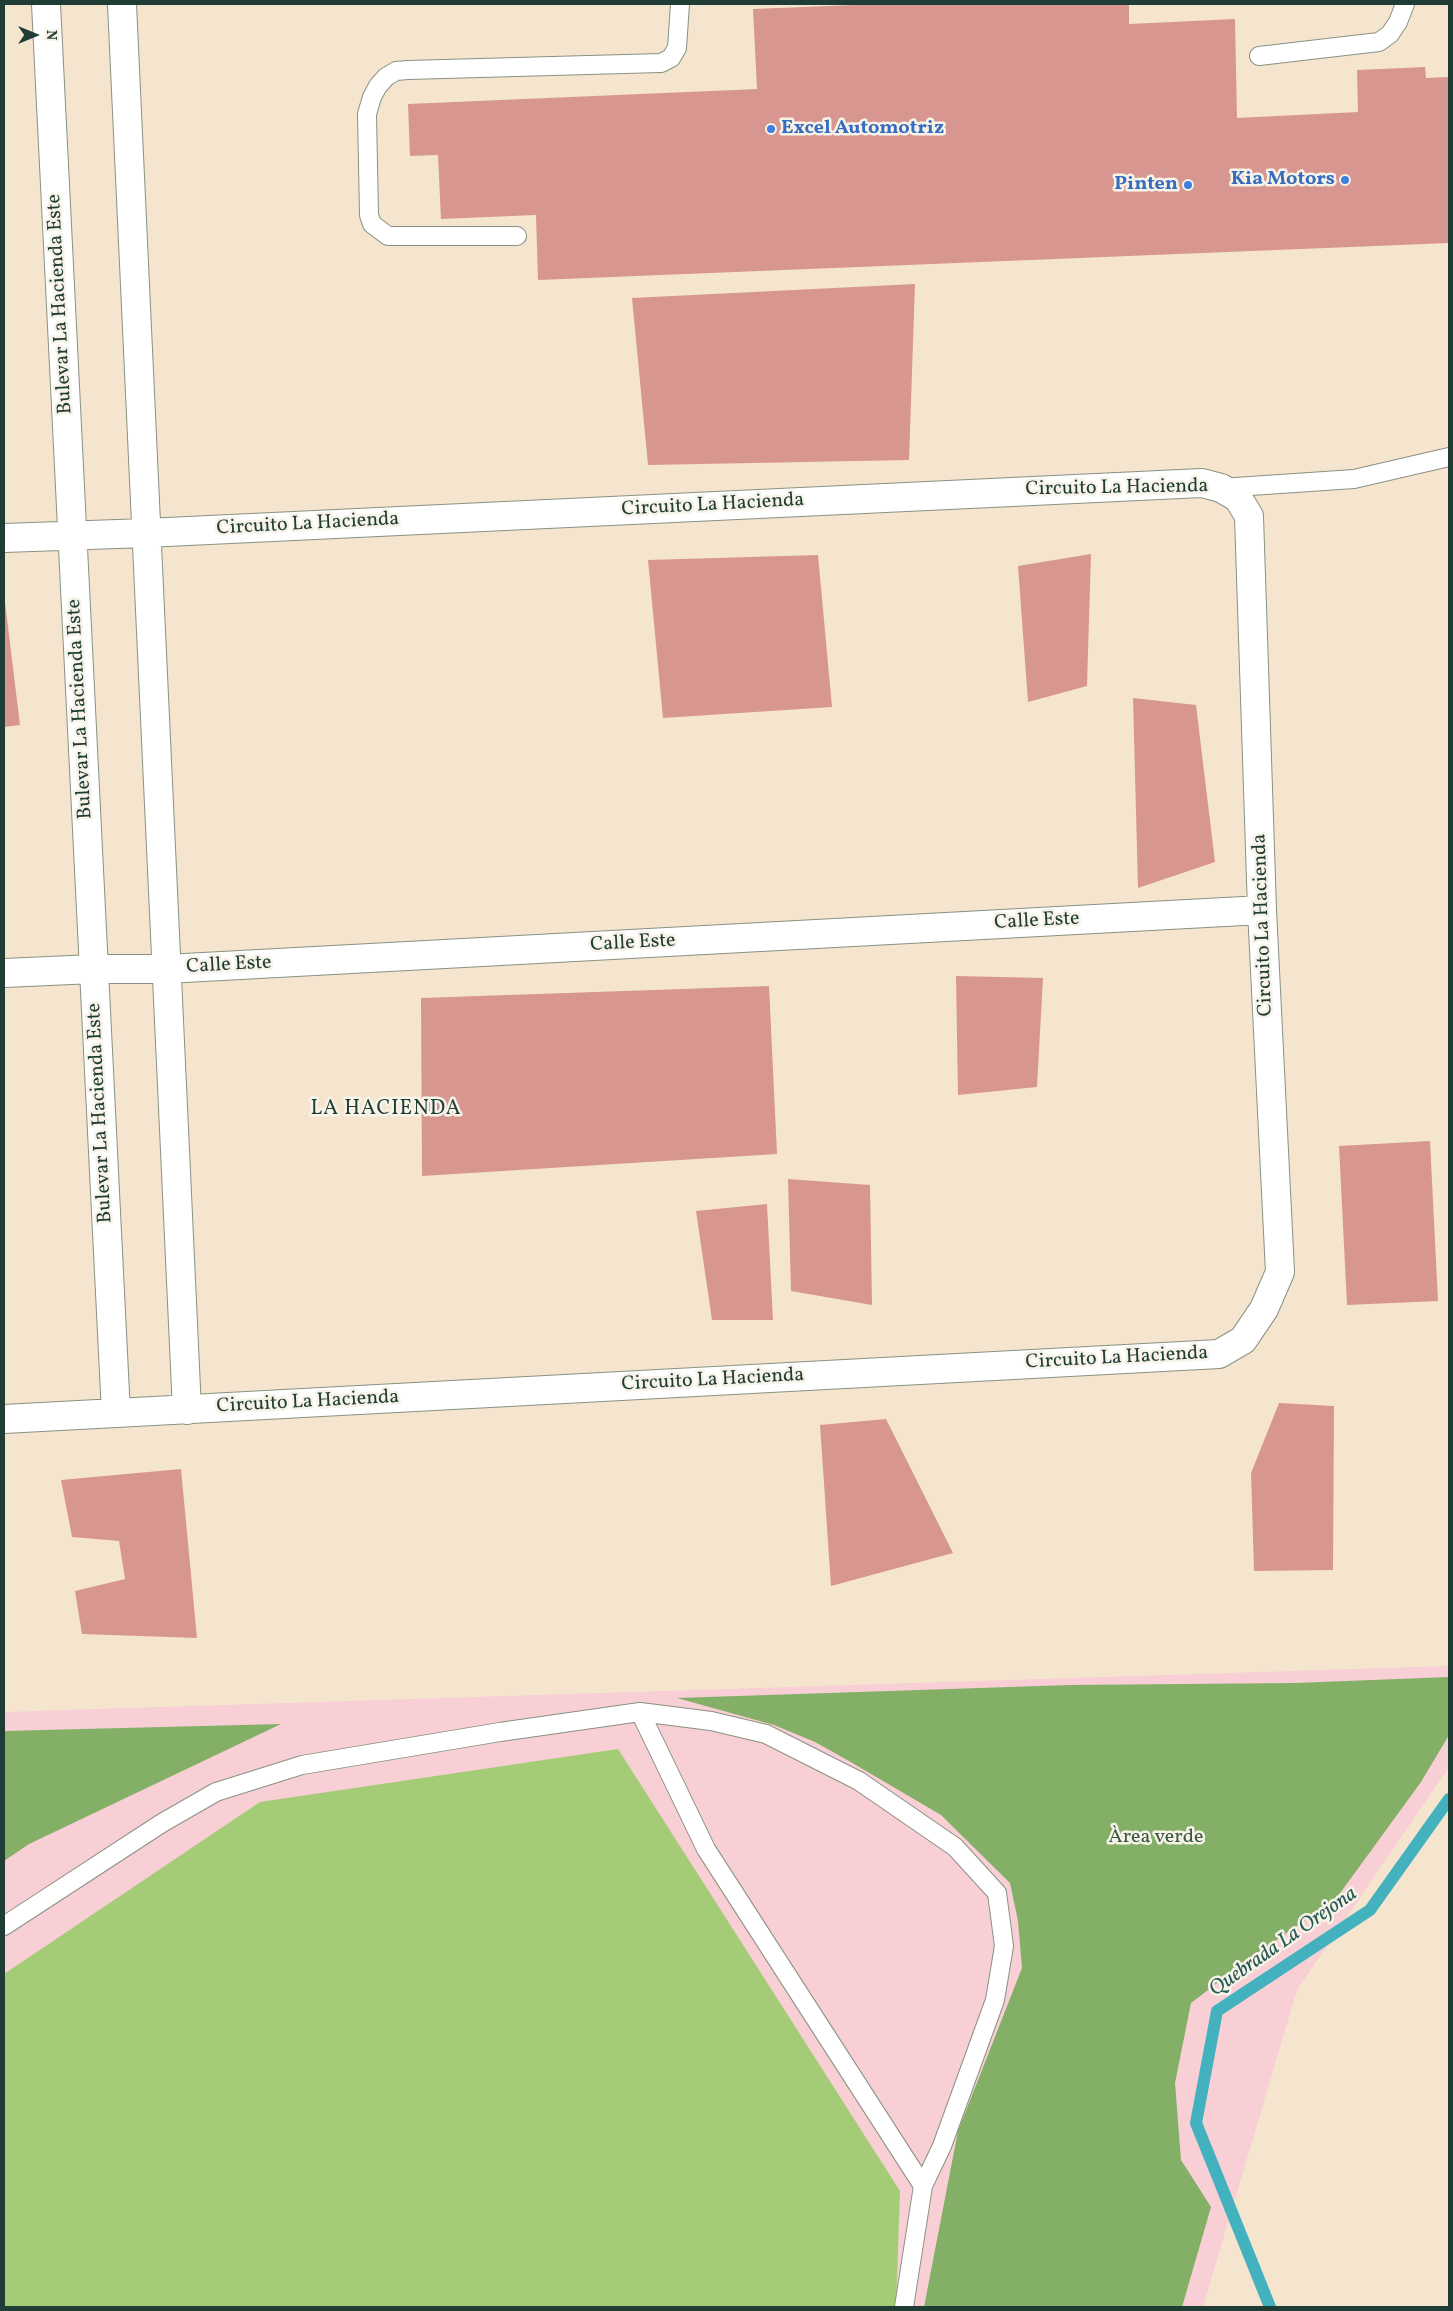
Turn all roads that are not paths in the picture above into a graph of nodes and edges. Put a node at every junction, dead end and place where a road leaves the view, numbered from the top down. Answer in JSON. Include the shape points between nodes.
{"nodes":[{"id":1,"x":46,"y":4,"type":"edge"},
{"id":2,"x":122,"y":4,"type":"edge"},
{"id":3,"x":680,"y":4,"type":"edge"},
{"id":4,"x":1405,"y":4,"type":"edge"},
{"id":5,"x":1259,"y":56,"type":"dead end"},
{"id":6,"x":517,"y":236,"type":"dead end"},
{"id":7,"x":1449,"y":457,"type":"edge"},
{"id":8,"x":1221,"y":488,"type":"junction"},
{"id":9,"x":146,"y":533,"type":"junction"},
{"id":10,"x":72,"y":534,"type":"junction"},
{"id":11,"x":4,"y":538,"type":"edge"},
{"id":12,"x":1262,"y":910,"type":"junction"},
{"id":13,"x":94,"y":969,"type":"junction"},
{"id":14,"x":166,"y":969,"type":"junction"},
{"id":15,"x":4,"y":973,"type":"edge"},
{"id":16,"x":187,"y":1410,"type":"junction"},
{"id":17,"x":116,"y":1414,"type":"junction"},
{"id":18,"x":4,"y":1420,"type":"edge"},
{"id":19,"x":640,"y":1712,"type":"junction"},
{"id":20,"x":4,"y":1926,"type":"edge"},
{"id":21,"x":923,"y":2186,"type":"junction"},
{"id":22,"x":904,"y":2307,"type":"edge"}],
"edges":[{"from":1,"to":10,"type":"street","name":"Bulevar La Hacienda Este"},
{"from":2,"to":9,"type":"street"},
{"from":3,"to":6,"type":"lane","via":[[677,48],[671,58],[661,63],[408,70],[396,71],[378,86],[368,114],[372,224],[388,236]]},
{"from":4,"to":5,"type":"lane","via":[[1390,34],[1378,42]]},
{"from":7,"to":8,"type":"lane","via":[[1354,479]]},
{"from":8,"to":9,"type":"street","name":"Circuito La Hacienda","via":[[1202,483]]},
{"from":8,"to":12,"type":"street","name":"Circuito La Hacienda","via":[[1238,498],[1250,516]]},
{"from":9,"to":10,"type":"street","name":"Circuito La Hacienda"},
{"from":9,"to":14,"type":"street"},
{"from":10,"to":11,"type":"street","name":"Circuito La Hacienda"},
{"from":10,"to":13,"type":"street","name":"Bulevar La Hacienda Este"},
{"from":12,"to":14,"type":"street","name":"Calle Este"},
{"from":12,"to":16,"type":"street","name":"Circuito La Hacienda","via":[[1280,1272],[1264,1309],[1243,1340],[1218,1354]]},
{"from":13,"to":14,"type":"street","name":"Calle Este"},
{"from":13,"to":15,"type":"street","name":"Calle Este"},
{"from":13,"to":17,"type":"street","name":"Bulevar La Hacienda Este"},
{"from":14,"to":16,"type":"street"},
{"from":16,"to":17,"type":"street","name":"Circuito La Hacienda"},
{"from":17,"to":18,"type":"street","name":"Circuito La Hacienda"},
{"from":19,"to":20,"type":"lane","via":[[302,1765],[216,1792],[162,1823]]},
{"from":19,"to":21,"type":"lane","via":[[706,1848]]},
{"from":19,"to":21,"type":"lane","via":[[711,1721],[766,1734],[859,1781],[955,1846],[997,1893],[1004,1946],[995,2000],[942,2146]]},
{"from":21,"to":22,"type":"lane"}]}
